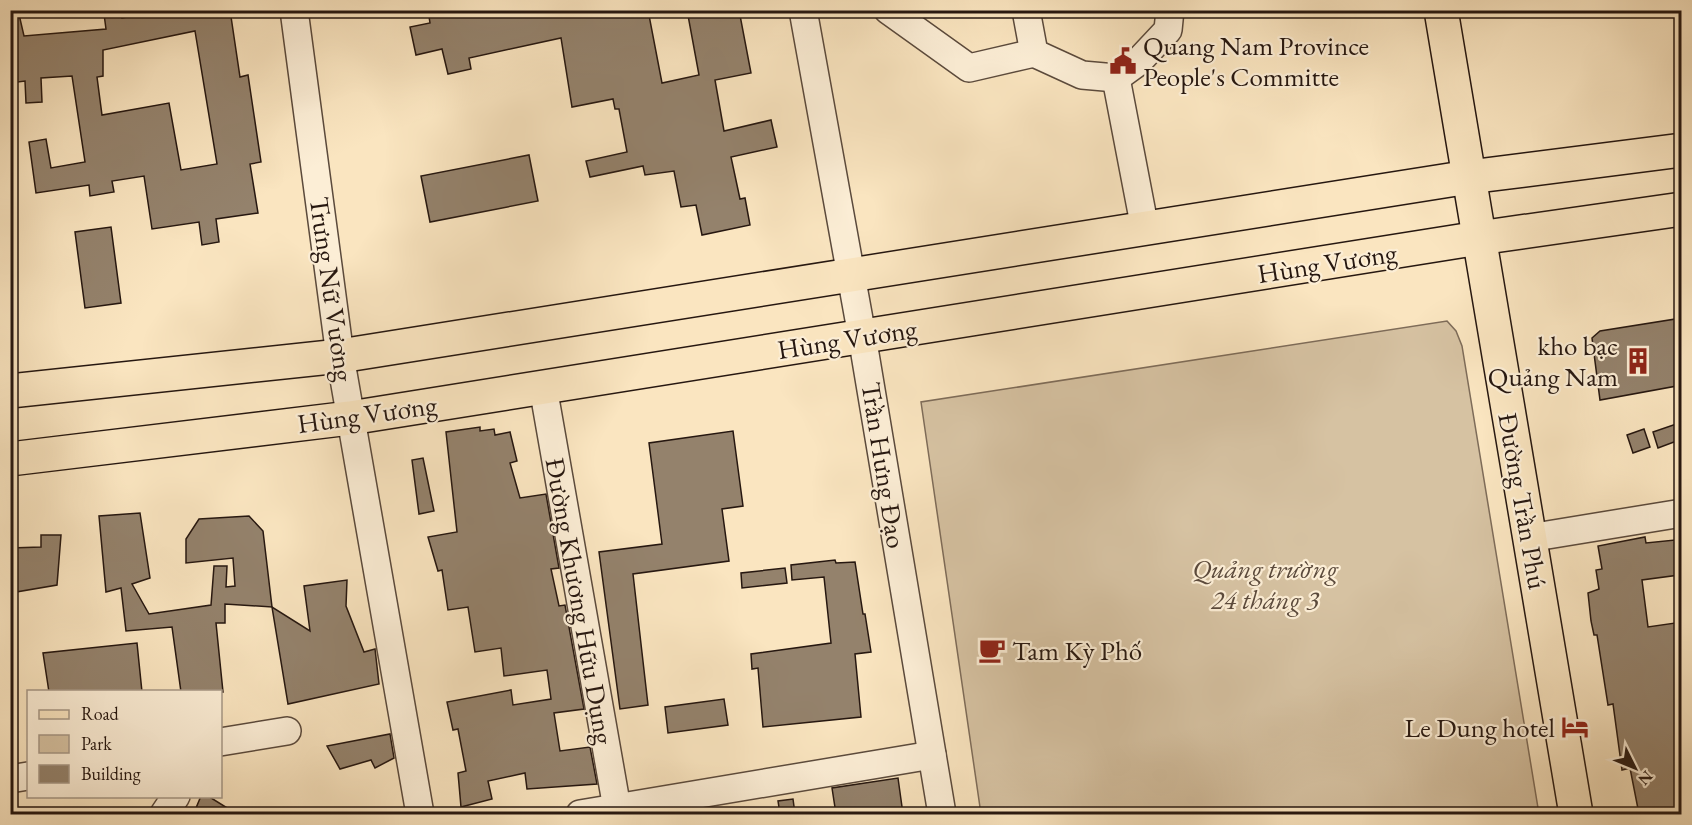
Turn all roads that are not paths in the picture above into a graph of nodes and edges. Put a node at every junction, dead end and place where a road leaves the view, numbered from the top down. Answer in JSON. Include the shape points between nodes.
{"nodes":[{"id":1,"x":294,"y":10,"type":"edge"},
{"id":2,"x":803,"y":10,"type":"edge"},
{"id":3,"x":888,"y":10,"type":"edge"},
{"id":4,"x":1026,"y":10,"type":"edge"},
{"id":5,"x":1170,"y":10,"type":"edge"},
{"id":6,"x":1440,"y":10,"type":"edge"},
{"id":7,"x":1034,"y":53,"type":"junction"},
{"id":8,"x":1116,"y":78,"type":"junction"},
{"id":9,"x":1682,"y":150,"type":"edge"},
{"id":10,"x":1468,"y":177,"type":"junction"},
{"id":11,"x":1682,"y":209,"type":"edge"},
{"id":12,"x":1144,"y":229,"type":"junction"},
{"id":13,"x":1479,"y":238,"type":"junction"},
{"id":14,"x":851,"y":274,"type":"junction"},
{"id":15,"x":862,"y":336,"type":"junction"},
{"id":16,"x":340,"y":356,"type":"junction"},
{"id":17,"x":543,"y":387,"type":"junction"},
{"id":18,"x":10,"y":391,"type":"edge"},
{"id":19,"x":350,"y":418,"type":"junction"},
{"id":20,"x":10,"y":459,"type":"edge"},
{"id":21,"x":1682,"y":513,"type":"edge"},
{"id":22,"x":1529,"y":538,"type":"junction"},
{"id":23,"x":287,"y":731,"type":"dead end"},
{"id":24,"x":222,"y":742,"type":"edge"},
{"id":25,"x":932,"y":755,"type":"junction"},
{"id":26,"x":27,"y":776,"type":"edge"},
{"id":27,"x":10,"y":779,"type":"edge"},
{"id":28,"x":175,"y":798,"type":"edge"},
{"id":29,"x":618,"y":811,"type":"edge"},
{"id":30,"x":164,"y":814,"type":"edge"},
{"id":31,"x":420,"y":814,"type":"edge"},
{"id":32,"x":580,"y":814,"type":"edge"},
{"id":33,"x":942,"y":814,"type":"edge"},
{"id":34,"x":1576,"y":814,"type":"edge"}],
"edges":[{"from":1,"to":16,"type":"street","name":"Trưng Nữ Vương"},
{"from":2,"to":14,"type":"street","name":"Trần Hưng Đạo"},
{"from":3,"to":7,"type":"street","via":[[969,68]]},
{"from":4,"to":7,"type":"street"},
{"from":5,"to":8,"type":"street","via":[[1168,30],[1138,62]]},
{"from":6,"to":10,"type":"main road","name":"Đường Trần Phú"},
{"from":7,"to":8,"type":"street","via":[[1082,75]]},
{"from":8,"to":12,"type":"street"},
{"from":9,"to":10,"type":"main road"},
{"from":10,"to":12,"type":"main road"},
{"from":10,"to":13,"type":"main road","name":"Đường Trần Phú"},
{"from":11,"to":13,"type":"main road","name":"Hùng Vương"},
{"from":12,"to":14,"type":"main road"},
{"from":13,"to":15,"type":"main road","name":"Hùng Vương"},
{"from":13,"to":22,"type":"main road","name":"Đường Trần Phú"},
{"from":14,"to":15,"type":"street","name":"Trần Hưng Đạo"},
{"from":14,"to":16,"type":"main road"},
{"from":15,"to":17,"type":"main road","name":"Hùng Vương"},
{"from":15,"to":25,"type":"street","name":"Trần Hưng Đạo"},
{"from":16,"to":18,"type":"main road"},
{"from":16,"to":19,"type":"street","name":"Trưng Nữ Vương"},
{"from":17,"to":19,"type":"main road","name":"Hùng Vương"},
{"from":17,"to":29,"type":"street","name":"Đường Khương Hữu Dụng"},
{"from":19,"to":20,"type":"main road","name":"Hùng Vương"},
{"from":19,"to":31,"type":"street","name":"Trưng Nữ Vương"},
{"from":21,"to":22,"type":"street"},
{"from":22,"to":34,"type":"main road","name":"Đường Trần Phú"},
{"from":23,"to":24,"type":"street"},
{"from":25,"to":29,"type":"street"},
{"from":25,"to":33,"type":"street","name":"Trần Hưng Đạo"},
{"from":26,"to":27,"type":"street"},
{"from":28,"to":30,"type":"street"},
{"from":29,"to":32,"type":"street"}]}
